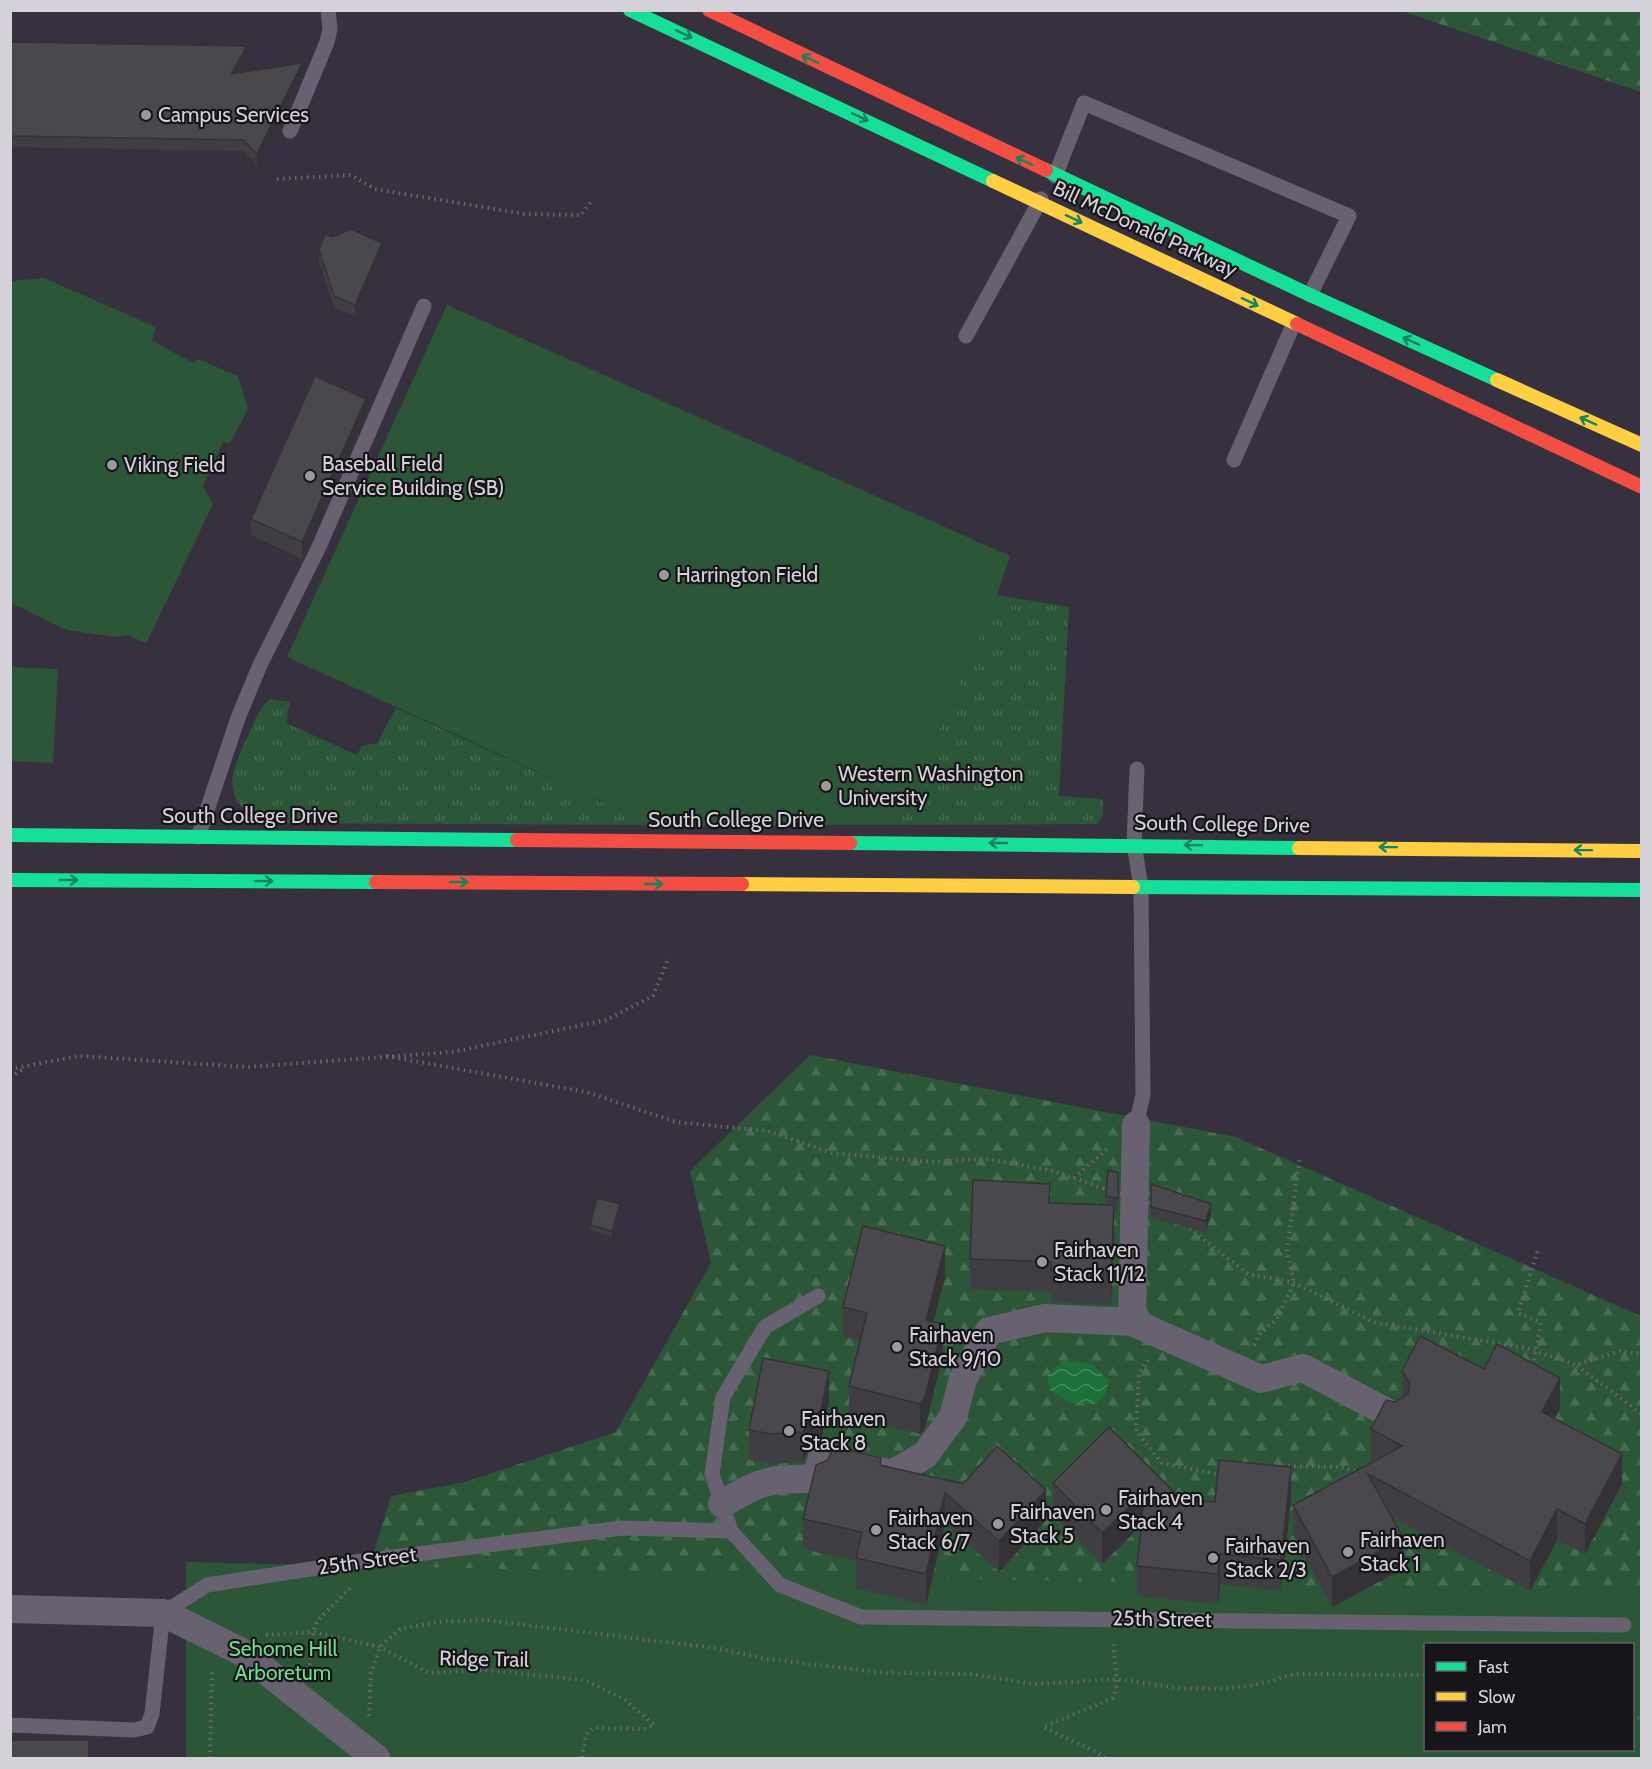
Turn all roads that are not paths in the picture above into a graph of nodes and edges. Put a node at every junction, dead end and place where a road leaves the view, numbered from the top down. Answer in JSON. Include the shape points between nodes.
{"nodes":[{"id":1,"x":328,"y":10,"type":"edge"},
{"id":2,"x":630,"y":10,"type":"edge"},
{"id":3,"x":709,"y":10,"type":"edge"},
{"id":4,"x":290,"y":131,"type":"dead end"},
{"id":5,"x":1055,"y":176,"type":"junction"},
{"id":6,"x":1040,"y":202,"type":"junction"},
{"id":7,"x":1310,"y":295,"type":"junction"},
{"id":8,"x":424,"y":306,"type":"dead end"},
{"id":9,"x":1294,"y":323,"type":"junction"},
{"id":10,"x":966,"y":336,"type":"dead end"},
{"id":11,"x":1641,"y":445,"type":"edge"},
{"id":12,"x":1234,"y":460,"type":"dead end"},
{"id":13,"x":1641,"y":487,"type":"edge"},
{"id":14,"x":1137,"y":769,"type":"dead end"},
{"id":15,"x":10,"y":836,"type":"edge"},
{"id":16,"x":198,"y":837,"type":"junction"},
{"id":17,"x":1134,"y":844,"type":"junction"},
{"id":18,"x":1641,"y":851,"type":"edge"},
{"id":19,"x":10,"y":880,"type":"edge"},
{"id":20,"x":1141,"y":887,"type":"junction"},
{"id":21,"x":1641,"y":890,"type":"edge"},
{"id":22,"x":1136,"y":1125,"type":"joint"},
{"id":23,"x":818,"y":1296,"type":"dead end"},
{"id":24,"x":1132,"y":1323,"type":"junction"},
{"id":25,"x":1394,"y":1416,"type":"edge"},
{"id":26,"x":727,"y":1518,"type":"junction"},
{"id":27,"x":10,"y":1609,"type":"edge"},
{"id":28,"x":163,"y":1613,"type":"junction"},
{"id":29,"x":1624,"y":1625,"type":"dead end"},
{"id":30,"x":10,"y":1725,"type":"edge"},
{"id":31,"x":370,"y":1754,"type":"edge"}],
"edges":[{"from":1,"to":4,"type":"lane","via":[[327,42]]},
{"from":2,"to":6,"type":"street","name":"Bill McDonald Parkway","one_way":true},
{"from":5,"to":3,"type":"street","name":"Bill McDonald Parkway","one_way":true},
{"from":5,"to":6,"type":"lane"},
{"from":5,"to":7,"type":"street","name":"Bill McDonald Parkway"},
{"from":5,"to":7,"type":"lane","via":[[1084,103],[1349,216]]},
{"from":6,"to":9,"type":"street","name":"Bill McDonald Parkway","one_way":true},
{"from":6,"to":10,"type":"lane"},
{"from":11,"to":7,"type":"street","name":"Bill McDonald Parkway","one_way":true},
{"from":8,"to":16,"type":"lane","via":[[318,549],[251,686]]},
{"from":9,"to":12,"type":"lane"},
{"from":9,"to":13,"type":"street","name":"Bill McDonald Parkway"},
{"from":14,"to":17,"type":"lane"},
{"from":15,"to":16,"type":"street","name":"South College Drive"},
{"from":17,"to":16,"type":"street","name":"South College Drive","one_way":true},
{"from":18,"to":17,"type":"street","name":"South College Drive","one_way":true},
{"from":17,"to":20,"type":"lane"},
{"from":19,"to":20,"type":"street","one_way":true},
{"from":20,"to":21,"type":"street"},
{"from":20,"to":22,"type":"lane","via":[[1143,1095]]},
{"from":22,"to":24,"type":"street"},
{"from":23,"to":26,"type":"lane","name":"25th Street","via":[[765,1327],[723,1397],[712,1474]]},
{"from":24,"to":25,"type":"street","via":[[1261,1379],[1303,1368]]},
{"from":24,"to":26,"type":"street","via":[[1045,1318],[989,1330],[963,1379],[953,1418],[925,1455],[892,1474],[822,1456],[816,1479],[776,1478],[759,1483]]},
{"from":26,"to":28,"type":"lane","name":"25th Street","via":[[381,1558],[207,1585]]},
{"from":26,"to":29,"type":"lane","name":"25th Street","via":[[780,1585],[861,1617]]},
{"from":27,"to":28,"type":"street"},
{"from":28,"to":30,"type":"lane","via":[[152,1714],[147,1727],[134,1730]]},
{"from":28,"to":31,"type":"street","via":[[242,1652]]}]}
